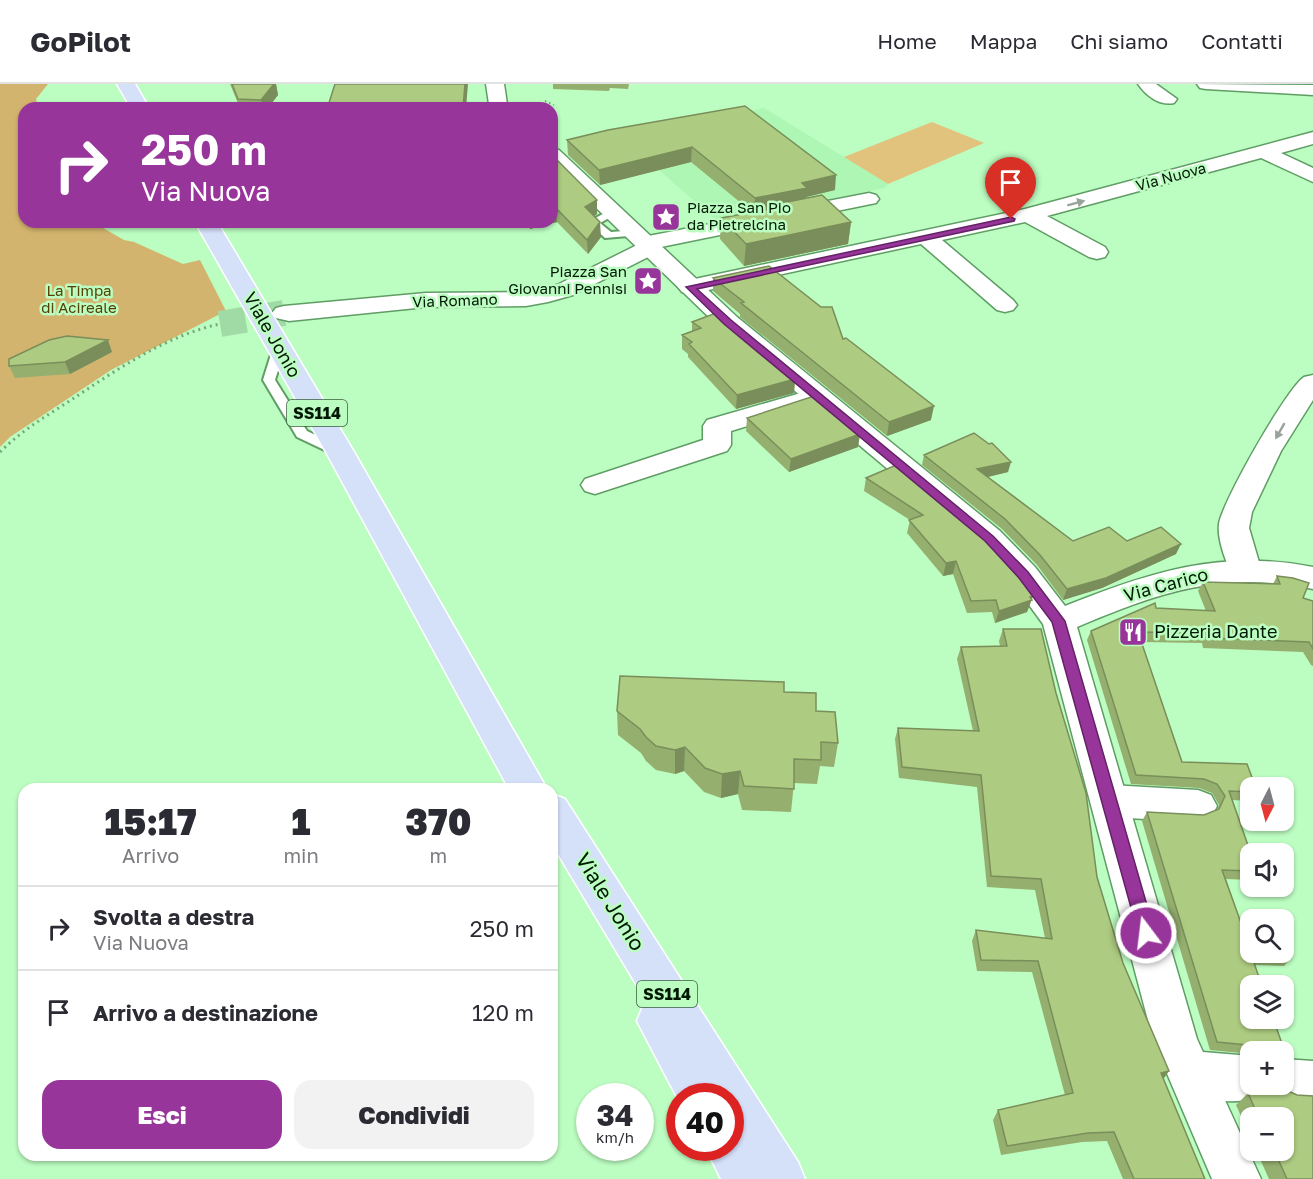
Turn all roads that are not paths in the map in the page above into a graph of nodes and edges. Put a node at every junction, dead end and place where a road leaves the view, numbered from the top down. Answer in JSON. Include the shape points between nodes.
{"nodes":[{"id":1,"x":126,"y":84,"type":"edge"},
{"id":2,"x":495,"y":84,"type":"edge"},
{"id":3,"x":1147,"y":84,"type":"edge"},
{"id":4,"x":1206,"y":84,"type":"edge"},
{"id":5,"x":1313,"y":90,"type":"edge"},
{"id":6,"x":1168,"y":99,"type":"dead end"},
{"id":7,"x":136,"y":102,"type":"edge"},
{"id":8,"x":498,"y":102,"type":"edge"},
{"id":9,"x":1313,"y":138,"type":"edge"},
{"id":10,"x":1264,"y":152,"type":"junction"},
{"id":11,"x":558,"y":160,"type":"edge"},
{"id":12,"x":1313,"y":176,"type":"edge"},
{"id":13,"x":869,"y":199,"type":"dead end"},
{"id":14,"x":1028,"y":215,"type":"junction"},
{"id":15,"x":209,"y":228,"type":"edge"},
{"id":16,"x":925,"y":237,"type":"junction"},
{"id":17,"x":644,"y":241,"type":"junction"},
{"id":18,"x":1098,"y":252,"type":"dead end"},
{"id":19,"x":690,"y":287,"type":"junction"},
{"id":20,"x":1005,"y":305,"type":"dead end"},
{"id":21,"x":284,"y":313,"type":"tunnel mouth"},
{"id":22,"x":1313,"y":383,"type":"edge"},
{"id":23,"x":818,"y":396,"type":"junction"},
{"id":24,"x":595,"y":485,"type":"dead end"},
{"id":25,"x":1245,"y":568,"type":"junction"},
{"id":26,"x":1313,"y":578,"type":"edge"},
{"id":27,"x":425,"y":606,"type":"junction"},
{"id":28,"x":1059,"y":621,"type":"junction"},
{"id":29,"x":525,"y":783,"type":"edge"},
{"id":30,"x":535,"y":783,"type":"edge"},
{"id":31,"x":1110,"y":801,"type":"junction"},
{"id":32,"x":1198,"y":806,"type":"dead end"},
{"id":33,"x":558,"y":820,"type":"edge"},
{"id":34,"x":558,"y":842,"type":"edge"},
{"id":35,"x":1191,"y":1074,"type":"junction"},
{"id":36,"x":1240,"y":1078,"type":"edge"},
{"id":37,"x":694,"y":1083,"type":"edge"},
{"id":38,"x":1294,"y":1083,"type":"edge"},
{"id":39,"x":1313,"y":1084,"type":"edge"},
{"id":40,"x":737,"y":1161,"type":"edge"},
{"id":41,"x":747,"y":1179,"type":"edge"},
{"id":42,"x":781,"y":1179,"type":"edge"},
{"id":43,"x":1237,"y":1179,"type":"edge"}],
"edges":[{"from":1,"to":7,"type":"main road"},
{"from":2,"to":8,"type":"street"},
{"from":3,"to":6,"type":"street"},
{"from":4,"to":5,"type":"street"},
{"from":9,"to":10,"type":"street","name":"Via Nuova"},
{"from":10,"to":12,"type":"street"},
{"from":14,"to":10,"type":"street","name":"Via Nuova","one_way":true},
{"from":11,"to":17,"type":"street"},
{"from":13,"to":17,"type":"street","name":"Via Romano"},
{"from":14,"to":16,"type":"street","name":"Via Nuova"},
{"from":14,"to":18,"type":"street"},
{"from":15,"to":27,"type":"main road","name":"Viale Jonio","number":"SS114"},
{"from":16,"to":19,"type":"street","name":"Via Nuova"},
{"from":16,"to":20,"type":"street"},
{"from":17,"to":19,"type":"street"},
{"from":17,"to":21,"type":"street","name":"Via Romano","via":[[565,290],[548,295],[526,299],[426,300]]},
{"from":19,"to":23,"type":"street"},
{"from":22,"to":25,"type":"street","one_way":true,"via":[[1299,399],[1245,494],[1234,525]]},
{"from":23,"to":24,"type":"street","via":[[717,426],[717,445]]},
{"from":23,"to":28,"type":"street","via":[[989,538]]},
{"from":25,"to":26,"type":"street","name":"Via Carico"},
{"from":25,"to":28,"type":"street","name":"Via Carico","via":[[1194,574],[1154,585]]},
{"from":27,"to":29,"type":"main road","name":"Viale Jonio","number":"SS114"},
{"from":27,"to":30,"type":"main road","name":"Viale Jonio","number":"SS114"},
{"from":28,"to":31,"type":"street"},
{"from":31,"to":32,"type":"street"},
{"from":31,"to":35,"type":"street","via":[[1176,1043]]},
{"from":33,"to":42,"type":"main road","name":"Viale Jonio","number":"SS114"},
{"from":34,"to":37,"type":"main road","name":"Viale Jonio","number":"SS114"},
{"from":35,"to":36,"type":"street"},
{"from":35,"to":43,"type":"street"},
{"from":38,"to":39,"type":"street"},
{"from":40,"to":41,"type":"main road"}]}
